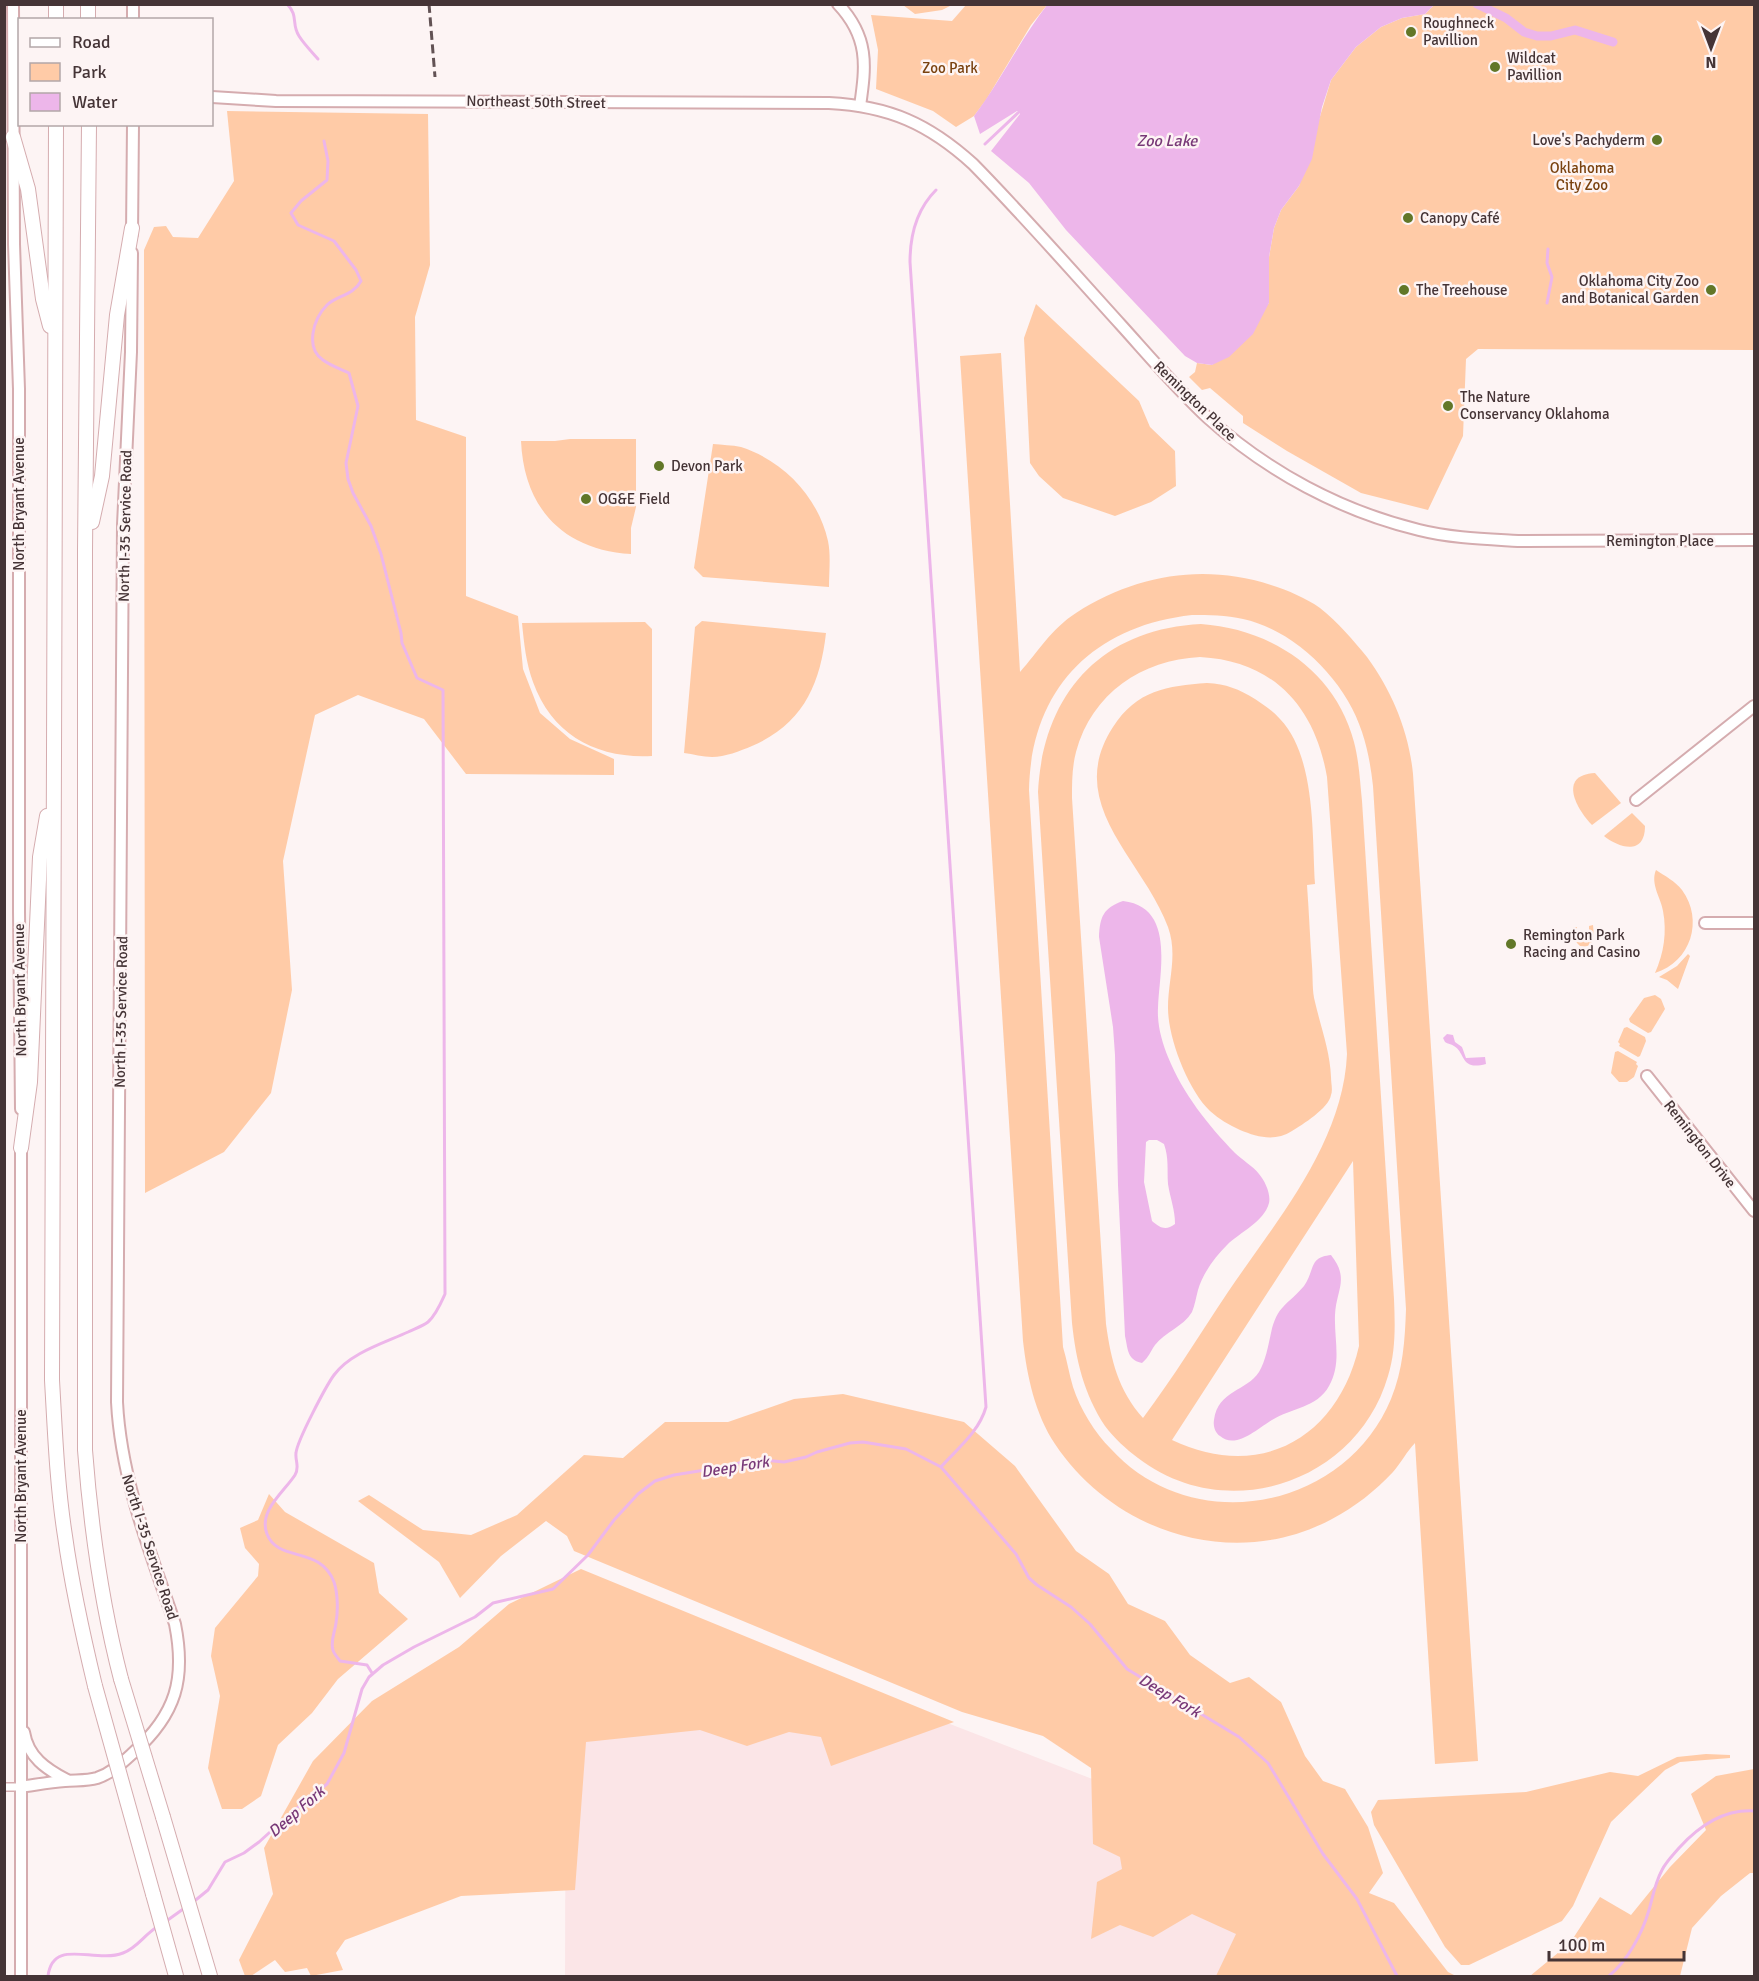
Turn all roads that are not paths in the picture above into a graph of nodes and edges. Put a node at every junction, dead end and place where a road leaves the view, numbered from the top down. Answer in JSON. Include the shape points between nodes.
{"nodes":[{"id":1,"x":13,"y":4,"type":"edge"},
{"id":2,"x":838,"y":4,"type":"edge"},
{"id":3,"x":12,"y":96,"type":"edge"},
{"id":4,"x":213,"y":97,"type":"edge"},
{"id":5,"x":860,"y":106,"type":"junction"},
{"id":6,"x":133,"y":126,"type":"edge"},
{"id":7,"x":56,"y":128,"type":"edge"},
{"id":8,"x":89,"y":128,"type":"edge"},
{"id":9,"x":13,"y":138,"type":"junction"},
{"id":10,"x":132,"y":228,"type":"junction"},
{"id":11,"x":55,"y":345,"type":"junction"},
{"id":12,"x":1755,"y":540,"type":"edge"},
{"id":13,"x":85,"y":551,"type":"junction"},
{"id":14,"x":1755,"y":706,"type":"edge"},
{"id":15,"x":54,"y":775,"type":"junction"},
{"id":16,"x":1636,"y":800,"type":"dead end"},
{"id":17,"x":1705,"y":923,"type":"dead end"},
{"id":18,"x":1755,"y":923,"type":"edge"},
{"id":19,"x":1647,"y":1076,"type":"dead end"},
{"id":20,"x":21,"y":1148,"type":"junction"},
{"id":21,"x":1755,"y":1211,"type":"edge"},
{"id":22,"x":20,"y":1712,"type":"junction"},
{"id":23,"x":68,"y":1780,"type":"junction"},
{"id":24,"x":4,"y":1787,"type":"edge"},
{"id":25,"x":20,"y":1787,"type":"junction"},
{"id":26,"x":153,"y":1894,"type":"junction"},
{"id":27,"x":21,"y":1977,"type":"edge"},
{"id":28,"x":168,"y":1977,"type":"edge"},
{"id":29,"x":176,"y":1977,"type":"edge"},
{"id":30,"x":210,"y":1977,"type":"edge"}],
"edges":[{"from":1,"to":3,"type":"main road","name":"North Bryant Avenue"},
{"from":2,"to":5,"type":"main road","via":[[860,37],[865,60]]},
{"from":3,"to":9,"type":"main road","name":"North Bryant Avenue"},
{"from":4,"to":5,"type":"main road","name":"Northeast 50th Street","via":[[276,101]]},
{"from":5,"to":12,"type":"main road","name":"Remington Place","via":[[903,117],[957,150],[1207,417],[1276,469],[1334,501],[1421,530],[1481,539]]},
{"from":6,"to":10,"type":"main road","name":"North I-35 Service Road"},
{"from":7,"to":11,"type":"highway"},
{"from":8,"to":13,"type":"highway"},
{"from":9,"to":11,"type":"highway","via":[[28,189],[43,299]]},
{"from":9,"to":20,"type":"main road","name":"North Bryant Avenue","via":[[19,388]]},
{"from":10,"to":13,"type":"highway","via":[[117,315],[102,476]]},
{"from":10,"to":23,"type":"main road","name":"North I-35 Service Road","via":[[123,525],[117,1402],[124,1467],[175,1624],[180,1677],[169,1709],[150,1738],[110,1772],[87,1780]]},
{"from":11,"to":15,"type":"highway"},
{"from":13,"to":30,"type":"highway","bridge":true,"via":[[85,1450],[94,1550],[121,1678]]},
{"from":14,"to":16,"type":"main road"},
{"from":15,"to":20,"type":"highway","via":[[40,857],[30,1070]]},
{"from":15,"to":26,"type":"highway","bridge":true,"via":[[55,1434],[66,1546],[95,1686]]},
{"from":17,"to":18,"type":"main road"},
{"from":19,"to":21,"type":"main road","name":"Remington Drive"},
{"from":20,"to":22,"type":"main road","name":"North Bryant Avenue"},
{"from":22,"to":23,"type":"main road","via":[[32,1753],[45,1767]]},
{"from":22,"to":25,"type":"main road","name":"North Bryant Avenue"},
{"from":23,"to":25,"type":"main road","name":"North I-35 Service Road"},
{"from":24,"to":25,"type":"street"},
{"from":25,"to":27,"type":"main road","name":"North Bryant Avenue"},
{"from":26,"to":28,"type":"highway"},
{"from":26,"to":29,"type":"highway"}]}
